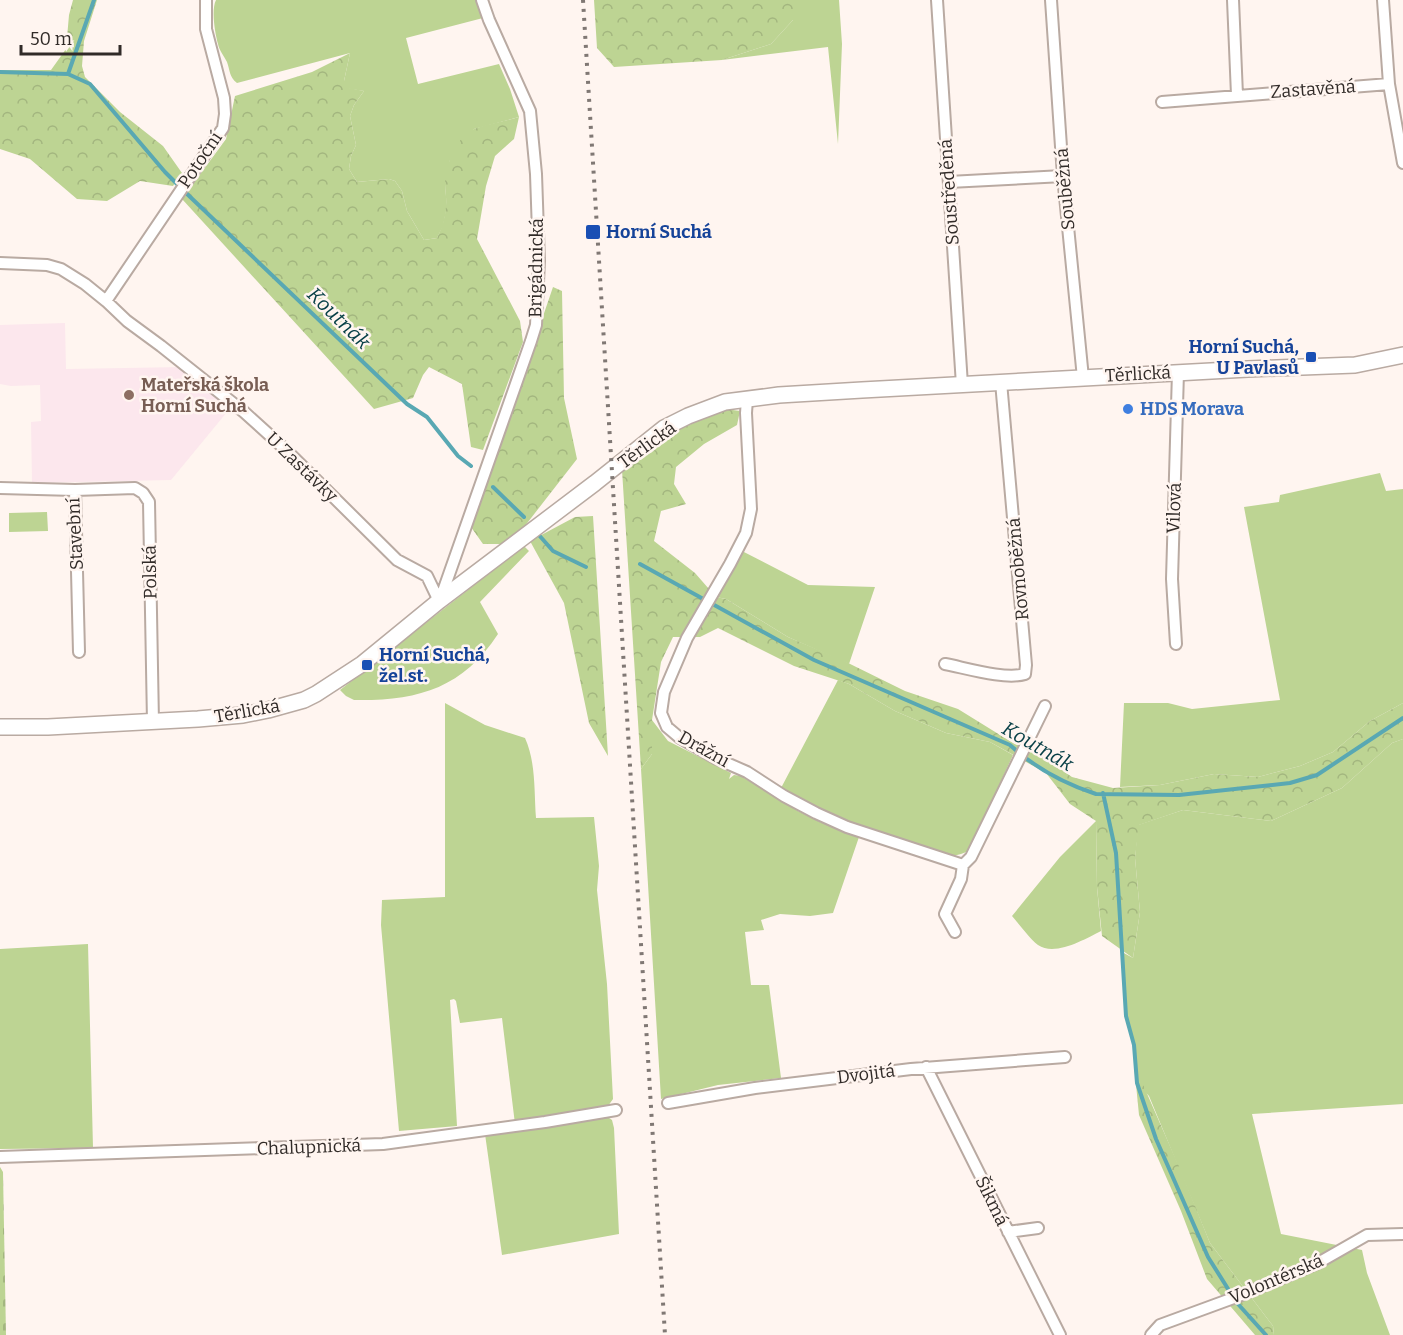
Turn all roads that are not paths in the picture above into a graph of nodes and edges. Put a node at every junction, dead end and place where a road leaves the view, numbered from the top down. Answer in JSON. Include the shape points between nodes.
{"nodes":[{"id":1,"x":206,"y":0,"type":"edge"},
{"id":2,"x":483,"y":0,"type":"edge"},
{"id":3,"x":937,"y":0,"type":"edge"},
{"id":4,"x":1051,"y":0,"type":"edge"},
{"id":5,"x":1233,"y":0,"type":"edge"},
{"id":6,"x":1383,"y":0,"type":"edge"},
{"id":7,"x":1389,"y":84,"type":"junction"},
{"id":8,"x":1237,"y":95,"type":"junction"},
{"id":9,"x":1162,"y":102,"type":"dead end"},
{"id":10,"x":1403,"y":163,"type":"edge"},
{"id":11,"x":1063,"y":176,"type":"junction"},
{"id":12,"x":949,"y":182,"type":"junction"},
{"id":13,"x":0,"y":263,"type":"edge"},
{"id":14,"x":105,"y":301,"type":"junction"},
{"id":15,"x":1403,"y":355,"type":"edge"},
{"id":16,"x":1178,"y":372,"type":"junction"},
{"id":17,"x":1083,"y":378,"type":"junction"},
{"id":18,"x":1001,"y":382,"type":"junction"},
{"id":19,"x":962,"y":385,"type":"junction"},
{"id":20,"x":747,"y":399,"type":"junction"},
{"id":21,"x":0,"y":488,"type":"edge"},
{"id":22,"x":75,"y":490,"type":"junction"},
{"id":23,"x":439,"y":601,"type":"junction"},
{"id":24,"x":1176,"y":644,"type":"dead end"},
{"id":25,"x":80,"y":651,"type":"dead end"},
{"id":26,"x":945,"y":664,"type":"dead end"},
{"id":27,"x":1045,"y":706,"type":"dead end"},
{"id":28,"x":153,"y":722,"type":"junction"},
{"id":29,"x":0,"y":727,"type":"edge"},
{"id":30,"x":963,"y":865,"type":"junction"},
{"id":31,"x":955,"y":932,"type":"dead end"},
{"id":32,"x":1065,"y":1057,"type":"dead end"},
{"id":33,"x":926,"y":1067,"type":"junction"},
{"id":34,"x":668,"y":1103,"type":"dead end"},
{"id":35,"x":616,"y":1110,"type":"dead end"},
{"id":36,"x":0,"y":1157,"type":"edge"},
{"id":37,"x":1038,"y":1228,"type":"dead end"},
{"id":38,"x":1008,"y":1232,"type":"junction"},
{"id":39,"x":1403,"y":1234,"type":"edge"},
{"id":40,"x":1060,"y":1335,"type":"edge"},
{"id":41,"x":1151,"y":1335,"type":"edge"}],
"edges":[{"from":1,"to":14,"type":"street","name":"Potoční","via":[[206,29],[224,98],[223,128]]},
{"from":2,"to":23,"type":"street","name":"Brigádnická","via":[[530,111],[537,182],[536,317],[531,341]]},
{"from":3,"to":12,"type":"street","name":"Soustředěná"},
{"from":4,"to":11,"type":"street","name":"Souběžná"},
{"from":5,"to":8,"type":"street"},
{"from":6,"to":7,"type":"street"},
{"from":7,"to":8,"type":"street","name":"Zastavěná"},
{"from":7,"to":10,"type":"street"},
{"from":8,"to":9,"type":"street","name":"Zastavěná"},
{"from":11,"to":12,"type":"street"},
{"from":11,"to":17,"type":"street","name":"Souběžná"},
{"from":12,"to":19,"type":"street","name":"Soustředěná"},
{"from":13,"to":14,"type":"street","name":"U Zastávky","via":[[61,269]]},
{"from":14,"to":23,"type":"street","name":"U Zastávky","via":[[244,412],[397,560],[426,576]]},
{"from":15,"to":16,"type":"main road","name":"Těrlická","via":[[1355,365]]},
{"from":16,"to":17,"type":"main road","name":"Těrlická"},
{"from":16,"to":24,"type":"street","name":"Vilová","via":[[1172,579]]},
{"from":17,"to":18,"type":"main road","name":"Těrlická"},
{"from":18,"to":19,"type":"main road","name":"Těrlická"},
{"from":18,"to":26,"type":"street","name":"Rovnoběžná","via":[[1025,674],[993,674]]},
{"from":19,"to":20,"type":"main road","name":"Těrlická"},
{"from":20,"to":23,"type":"main road","name":"Těrlická","via":[[725,402],[664,429]]},
{"from":20,"to":30,"type":"street","name":"Drážní","via":[[751,509],[747,533],[687,638],[664,692],[661,713],[666,727],[816,813]]},
{"from":21,"to":22,"type":"street","name":"Stavební"},
{"from":22,"to":25,"type":"street","name":"Stavební"},
{"from":22,"to":28,"type":"street","name":"Polská","via":[[135,488],[148,502]]},
{"from":23,"to":28,"type":"main road","name":"Těrlická","via":[[362,664],[304,700],[243,715]]},
{"from":27,"to":30,"type":"street"},
{"from":28,"to":29,"type":"main road","name":"Těrlická"},
{"from":30,"to":31,"type":"street","via":[[945,914]]},
{"from":32,"to":33,"type":"street","name":"Dvojitá"},
{"from":33,"to":34,"type":"street","name":"Dvojitá"},
{"from":33,"to":38,"type":"street","name":"Šikmá"},
{"from":35,"to":36,"type":"street","name":"Chalupnická","via":[[383,1144]]},
{"from":37,"to":38,"type":"street"},
{"from":38,"to":40,"type":"street","name":"Šikmá"},
{"from":39,"to":41,"type":"street","name":"Volontérská","via":[[1366,1235],[1318,1263],[1161,1325]]}]}
